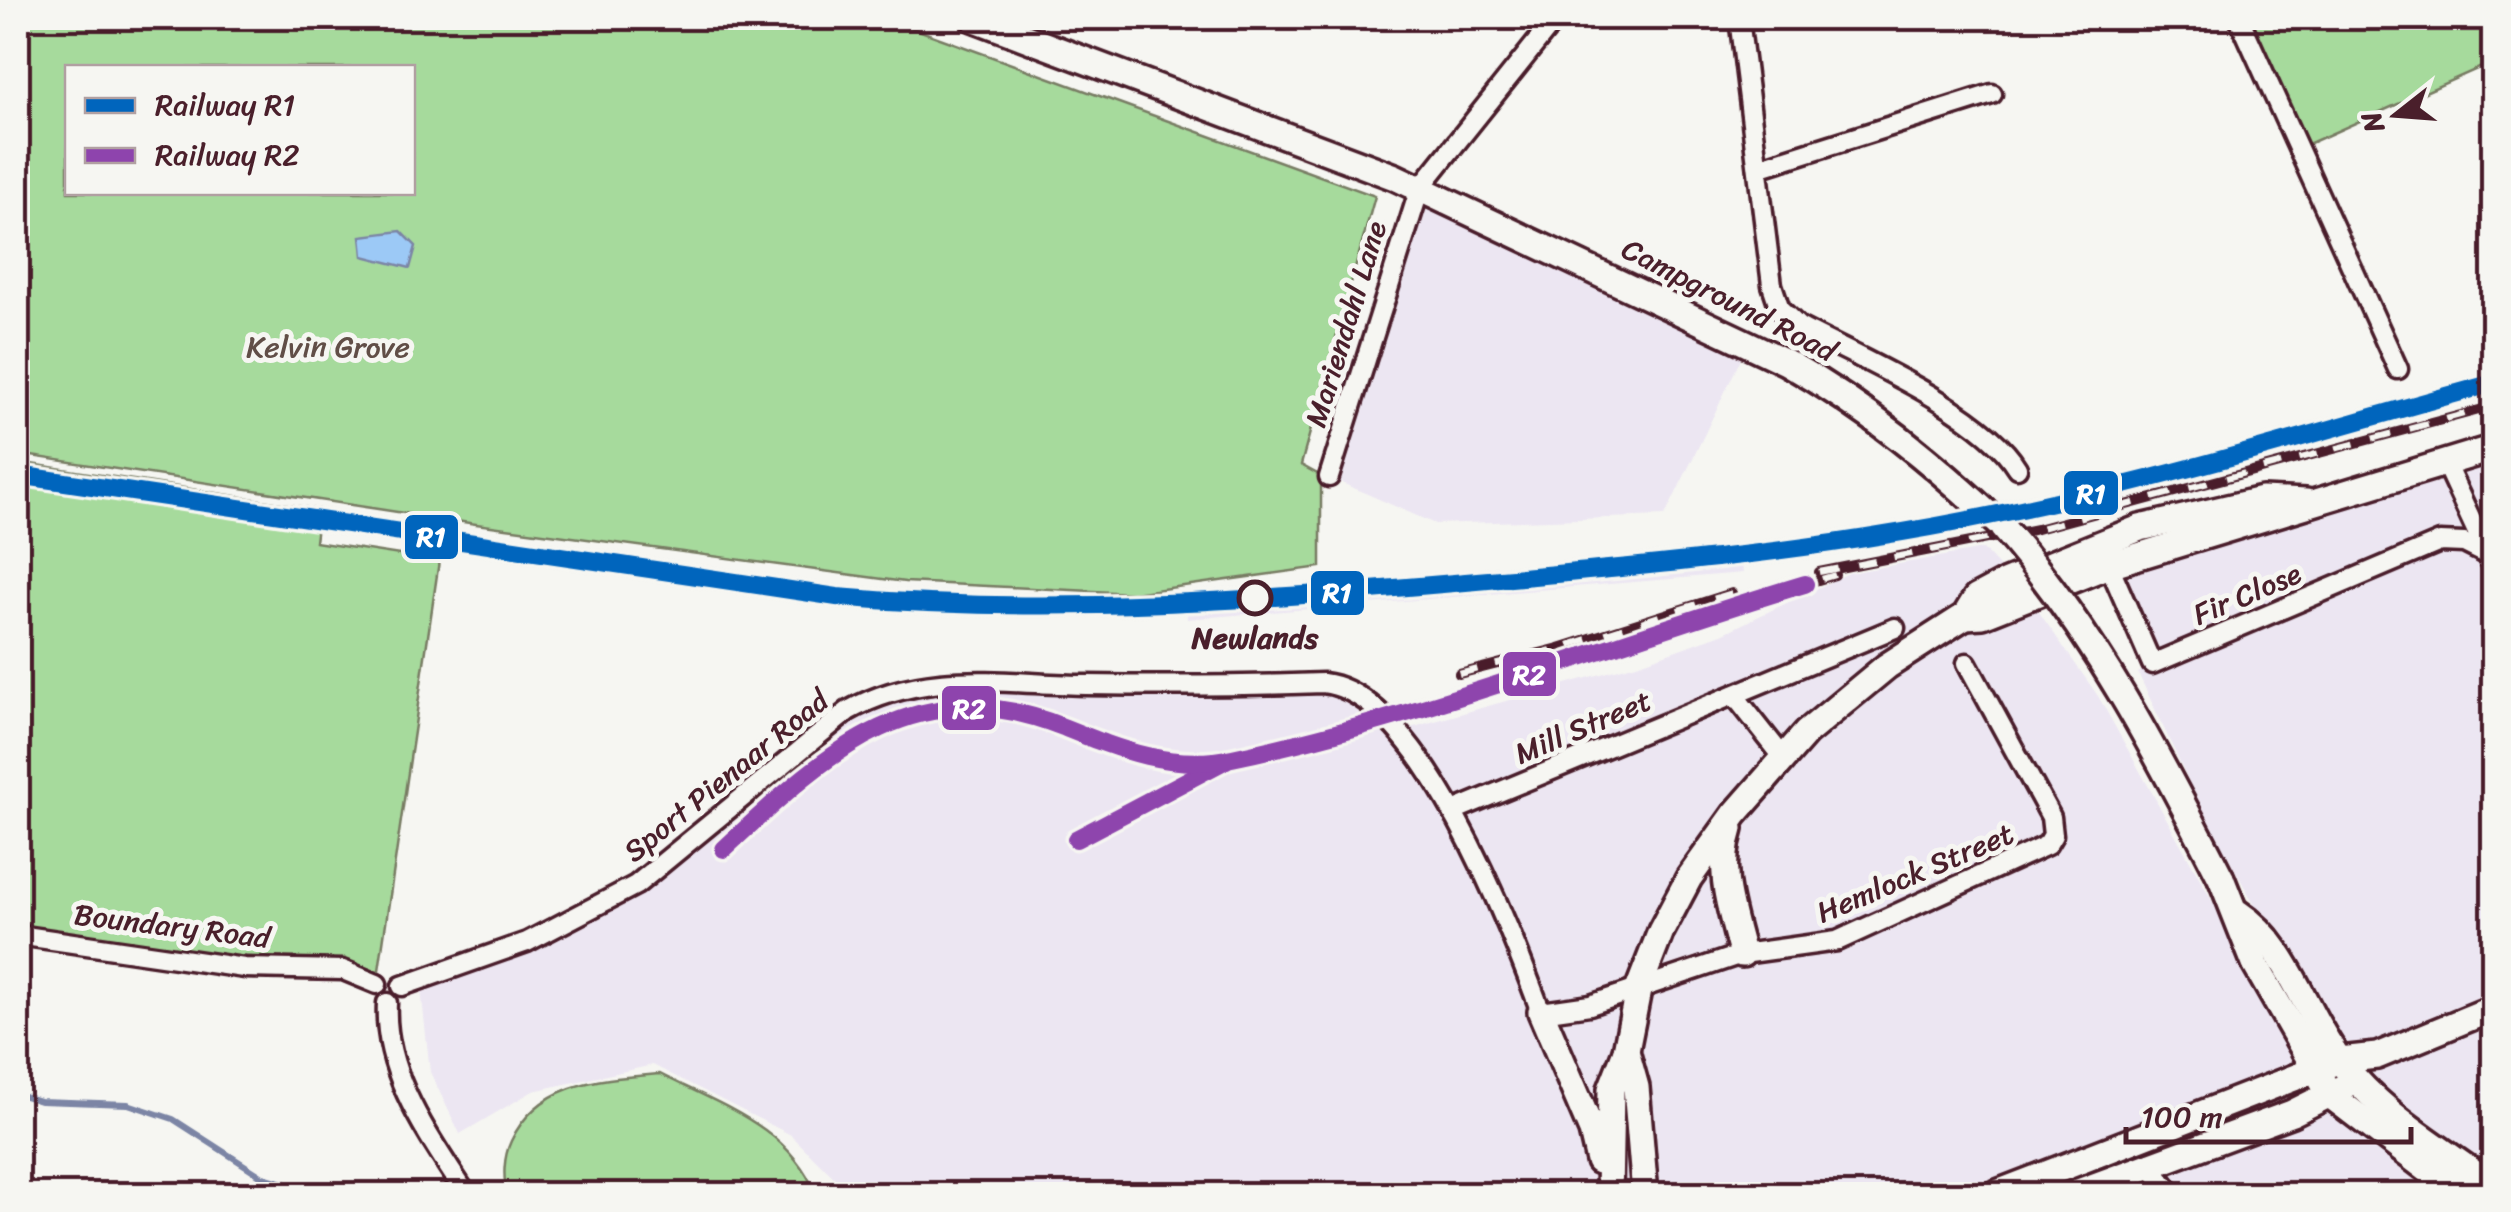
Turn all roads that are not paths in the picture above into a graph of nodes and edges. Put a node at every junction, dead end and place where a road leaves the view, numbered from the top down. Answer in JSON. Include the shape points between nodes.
{"nodes":[{"id":1,"x":973,"y":18,"type":"edge"},
{"id":2,"x":1556,"y":18,"type":"edge"},
{"id":3,"x":1739,"y":18,"type":"edge"},
{"id":4,"x":2239,"y":18,"type":"edge"},
{"id":5,"x":1992,"y":94,"type":"dead end"},
{"id":6,"x":1758,"y":168,"type":"junction"},
{"id":7,"x":1420,"y":188,"type":"junction"},
{"id":8,"x":2398,"y":369,"type":"dead end"},
{"id":9,"x":2494,"y":448,"type":"edge"},
{"id":10,"x":2445,"y":463,"type":"junction"},
{"id":11,"x":2017,"y":468,"type":"dead end"},
{"id":12,"x":1329,"y":478,"type":"dead end"},
{"id":13,"x":2104,"y":554,"type":"junction"},
{"id":14,"x":2490,"y":561,"type":"edge"},
{"id":15,"x":1895,"y":628,"type":"dead end"},
{"id":16,"x":1967,"y":663,"type":"dead end"},
{"id":17,"x":1734,"y":695,"type":"junction"},
{"id":18,"x":1783,"y":757,"type":"junction"},
{"id":19,"x":1453,"y":811,"type":"junction"},
{"id":20,"x":1735,"y":814,"type":"junction"},
{"id":21,"x":2238,"y":912,"type":"junction"},
{"id":22,"x":18,"y":935,"type":"edge"},
{"id":23,"x":1742,"y":954,"type":"junction"},
{"id":24,"x":377,"y":984,"type":"junction"},
{"id":25,"x":402,"y":986,"type":"junction"},
{"id":26,"x":1638,"y":990,"type":"junction"},
{"id":27,"x":386,"y":1003,"type":"junction"},
{"id":28,"x":2494,"y":1008,"type":"edge"},
{"id":29,"x":1541,"y":1012,"type":"junction"},
{"id":30,"x":1626,"y":1052,"type":"junction"},
{"id":31,"x":2348,"y":1070,"type":"junction"},
{"id":32,"x":2314,"y":1072,"type":"junction"},
{"id":33,"x":2330,"y":1095,"type":"junction"},
{"id":34,"x":2150,"y":1166,"type":"junction"},
{"id":35,"x":2494,"y":1190,"type":"edge"},
{"id":36,"x":466,"y":1194,"type":"edge"},
{"id":37,"x":1608,"y":1194,"type":"edge"},
{"id":38,"x":1646,"y":1194,"type":"edge"},
{"id":39,"x":1995,"y":1194,"type":"edge"},
{"id":40,"x":2073,"y":1194,"type":"edge"},
{"id":41,"x":2172,"y":1194,"type":"edge"}],
"edges":[{"from":1,"to":7,"type":"main road","name":"Campground Road"},
{"from":2,"to":7,"type":"street"},
{"from":3,"to":6,"type":"street"},
{"from":4,"to":8,"type":"street"},
{"from":5,"to":6,"type":"street"},
{"from":6,"to":11,"type":"street","via":[[1768,266],[1780,308],[1799,327],[1947,408],[2006,451]]},
{"from":7,"to":12,"type":"street","name":"Mariendahl Lane"},
{"from":7,"to":21,"type":"main road","name":"Campground Road","bridge":true,"via":[[1786,362],[1927,458],[2002,528],[2072,613],[2109,668]]},
{"from":9,"to":10,"type":"main road"},
{"from":10,"to":13,"type":"main road","via":[[2306,502],[2274,518]]},
{"from":10,"to":14,"type":"street"},
{"from":13,"to":14,"type":"street","name":"Fir Close","via":[[2152,664],[2440,542],[2464,543]]},
{"from":13,"to":18,"type":"main road","via":[[1976,598],[1966,616],[1864,684]]},
{"from":15,"to":17,"type":"street","name":"Mill Street"},
{"from":16,"to":23,"type":"street","name":"Hemlock Street","via":[[2050,817],[2053,835],[2036,852],[1864,931]]},
{"from":17,"to":18,"type":"street"},
{"from":17,"to":19,"type":"street","name":"Mill Street"},
{"from":18,"to":20,"type":"main road"},
{"from":19,"to":25,"type":"street","name":"Sport Pienaar Road","via":[[1396,732],[1341,686],[960,679],[908,688],[848,712],[636,885],[527,942]]},
{"from":19,"to":29,"type":"street","via":[[1490,881]]},
{"from":20,"to":23,"type":"main road","via":[[1724,869]]},
{"from":20,"to":26,"type":"main road","via":[[1689,878]]},
{"from":21,"to":31,"type":"main road","name":"Campground Road","via":[[2272,944]]},
{"from":21,"to":32,"type":"main road","name":"Campground Road","via":[[2255,964]]},
{"from":22,"to":24,"type":"street","name":"Boundary Road","via":[[244,968],[343,970]]},
{"from":23,"to":26,"type":"street","name":"Hemlock Street"},
{"from":24,"to":25,"type":"street","via":[[389,976]]},
{"from":24,"to":27,"type":"street","via":[[377,996]]},
{"from":25,"to":27,"type":"street","via":[[400,998]]},
{"from":26,"to":29,"type":"street","name":"Hemlock Street"},
{"from":26,"to":30,"type":"main road"},
{"from":27,"to":36,"type":"street","via":[[395,1066]]},
{"from":28,"to":31,"type":"main road"},
{"from":29,"to":37,"type":"main road","via":[[1592,1130]]},
{"from":30,"to":37,"type":"main road","via":[[1611,1089]]},
{"from":30,"to":38,"type":"main road","via":[[1636,1086]]},
{"from":31,"to":32,"type":"main road"},
{"from":31,"to":33,"type":"main road"},
{"from":31,"to":35,"type":"main road","name":"Campground Road","via":[[2392,1116]]},
{"from":32,"to":33,"type":"main road","name":"Campground Road"},
{"from":32,"to":39,"type":"main road"},
{"from":33,"to":34,"type":"main road"},
{"from":33,"to":35,"type":"main road","name":"Campground Road","via":[[2431,1172]]},
{"from":34,"to":40,"type":"main road"},
{"from":34,"to":41,"type":"street"}]}
